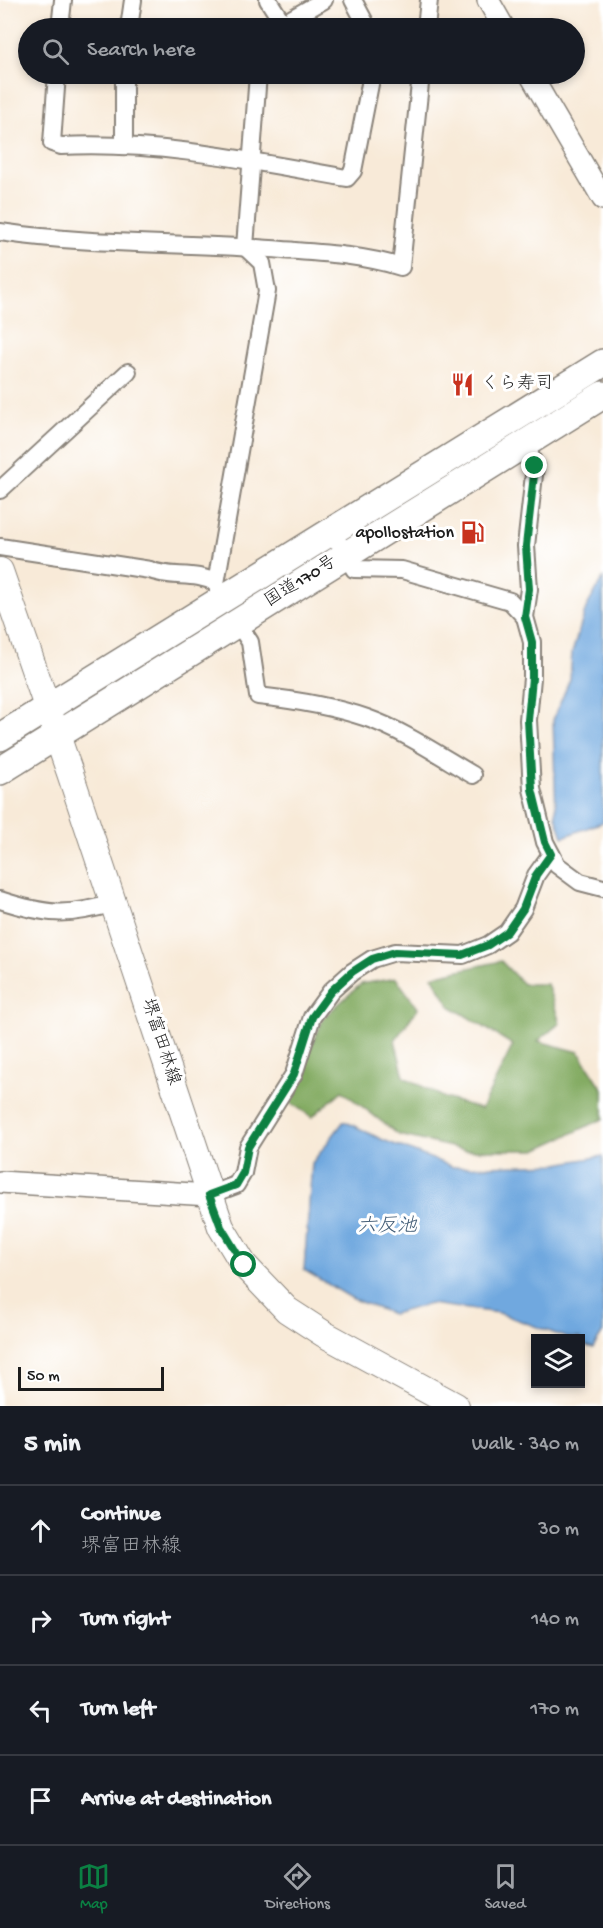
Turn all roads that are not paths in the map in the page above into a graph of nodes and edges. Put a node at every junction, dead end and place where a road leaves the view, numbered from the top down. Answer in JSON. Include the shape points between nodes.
{"nodes":[{"id":1,"x":63,"y":0,"type":"edge"},
{"id":2,"x":133,"y":0,"type":"edge"},
{"id":3,"x":268,"y":0,"type":"edge"},
{"id":4,"x":324,"y":0,"type":"edge"},
{"id":5,"x":353,"y":0,"type":"edge"},
{"id":6,"x":429,"y":0,"type":"edge"},
{"id":7,"x":488,"y":0,"type":"edge"},
{"id":8,"x":61,"y":18,"type":"edge"},
{"id":9,"x":130,"y":18,"type":"edge"},
{"id":10,"x":278,"y":18,"type":"edge"},
{"id":11,"x":297,"y":18,"type":"edge"},
{"id":12,"x":363,"y":18,"type":"edge"},
{"id":13,"x":427,"y":18,"type":"edge"},
{"id":14,"x":498,"y":18,"type":"edge"},
{"id":15,"x":56,"y":84,"type":"edge"},
{"id":16,"x":124,"y":84,"type":"edge"},
{"id":17,"x":257,"y":84,"type":"edge"},
{"id":18,"x":370,"y":84,"type":"edge"},
{"id":19,"x":420,"y":84,"type":"edge"},
{"id":20,"x":536,"y":84,"type":"edge"},
{"id":21,"x":124,"y":146,"type":"junction"},
{"id":22,"x":251,"y":161,"type":"junction"},
{"id":23,"x":603,"y":200,"type":"edge"},
{"id":24,"x":0,"y":232,"type":"edge"},
{"id":25,"x":245,"y":247,"type":"junction"},
{"id":26,"x":603,"y":363,"type":"edge"},
{"id":27,"x":128,"y":372,"type":"dead end"},
{"id":28,"x":603,"y":395,"type":"edge"},
{"id":29,"x":525,"y":443,"type":"junction"},
{"id":30,"x":0,"y":490,"type":"edge"},
{"id":31,"x":339,"y":544,"type":"junction"},
{"id":32,"x":0,"y":547,"type":"edge"},
{"id":33,"x":0,"y":572,"type":"edge"},
{"id":34,"x":225,"y":602,"type":"junction"},
{"id":35,"x":525,"y":617,"type":"junction"},
{"id":36,"x":48,"y":708,"type":"junction"},
{"id":37,"x":57,"y":735,"type":"junction"},
{"id":38,"x":0,"y":737,"type":"edge"},
{"id":39,"x":0,"y":771,"type":"edge"},
{"id":40,"x":473,"y":775,"type":"dead end"},
{"id":41,"x":551,"y":854,"type":"junction"},
{"id":42,"x":603,"y":888,"type":"edge"},
{"id":43,"x":0,"y":900,"type":"edge"},
{"id":44,"x":114,"y":903,"type":"junction"},
{"id":45,"x":0,"y":1182,"type":"edge"},
{"id":46,"x":209,"y":1195,"type":"junction"},
{"id":47,"x":456,"y":1406,"type":"edge"}],
"edges":[{"from":1,"to":8,"type":"street"},
{"from":2,"to":9,"type":"street"},
{"from":3,"to":10,"type":"street"},
{"from":4,"to":11,"type":"street"},
{"from":5,"to":12,"type":"street"},
{"from":6,"to":13,"type":"street"},
{"from":7,"to":14,"type":"street"},
{"from":15,"to":21,"type":"street","via":[[52,143]]},
{"from":16,"to":21,"type":"street"},
{"from":17,"to":22,"type":"street"},
{"from":18,"to":22,"type":"street","via":[[353,171],[347,178]]},
{"from":19,"to":25,"type":"street","via":[[401,267],[330,254]]},
{"from":20,"to":23,"type":"street"},
{"from":21,"to":22,"type":"street","via":[[195,151]]},
{"from":22,"to":25,"type":"street"},
{"from":24,"to":25,"type":"street","via":[[93,241]]},
{"from":25,"to":34,"type":"street","via":[[262,263],[267,291]]},
{"from":26,"to":31,"type":"highway","name":"国道170号"},
{"from":27,"to":30,"type":"street"},
{"from":28,"to":29,"type":"highway","name":"国道170号"},
{"from":29,"to":31,"type":"highway","name":"国道170号"},
{"from":29,"to":35,"type":"street","via":[[535,466],[526,546],[529,589]]},
{"from":31,"to":34,"type":"highway","name":"国道170号"},
{"from":31,"to":35,"type":"street","via":[[354,568],[413,573],[510,601]]},
{"from":32,"to":34,"type":"street","via":[[163,575],[195,576]]},
{"from":33,"to":36,"type":"main road","name":"堺富田林線"},
{"from":34,"to":36,"type":"highway","name":"国道170号"},
{"from":34,"to":37,"type":"highway","name":"国道170号"},
{"from":34,"to":40,"type":"street","via":[[250,642],[258,696],[330,707],[369,718]]},
{"from":35,"to":41,"type":"street","via":[[532,642],[528,720],[532,789]]},
{"from":36,"to":37,"type":"main road","name":"堺富田林線"},
{"from":36,"to":38,"type":"highway","name":"国道170号"},
{"from":37,"to":39,"type":"highway","name":"国道170号"},
{"from":37,"to":44,"type":"main road","name":"堺富田林線"},
{"from":41,"to":42,"type":"street","via":[[557,866],[580,882]]},
{"from":41,"to":46,"type":"street","via":[[536,875],[523,909],[507,932],[488,945],[462,955],[395,952],[372,959],[331,991],[312,1017],[294,1074],[248,1147],[243,1173],[236,1185]]},
{"from":43,"to":44,"type":"street","via":[[34,912],[78,914]]},
{"from":44,"to":46,"type":"main road","name":"堺富田林線"},
{"from":45,"to":46,"type":"street"},
{"from":46,"to":47,"type":"main road","name":"堺富田林線","via":[[221,1227],[244,1265],[287,1310]]}]}
